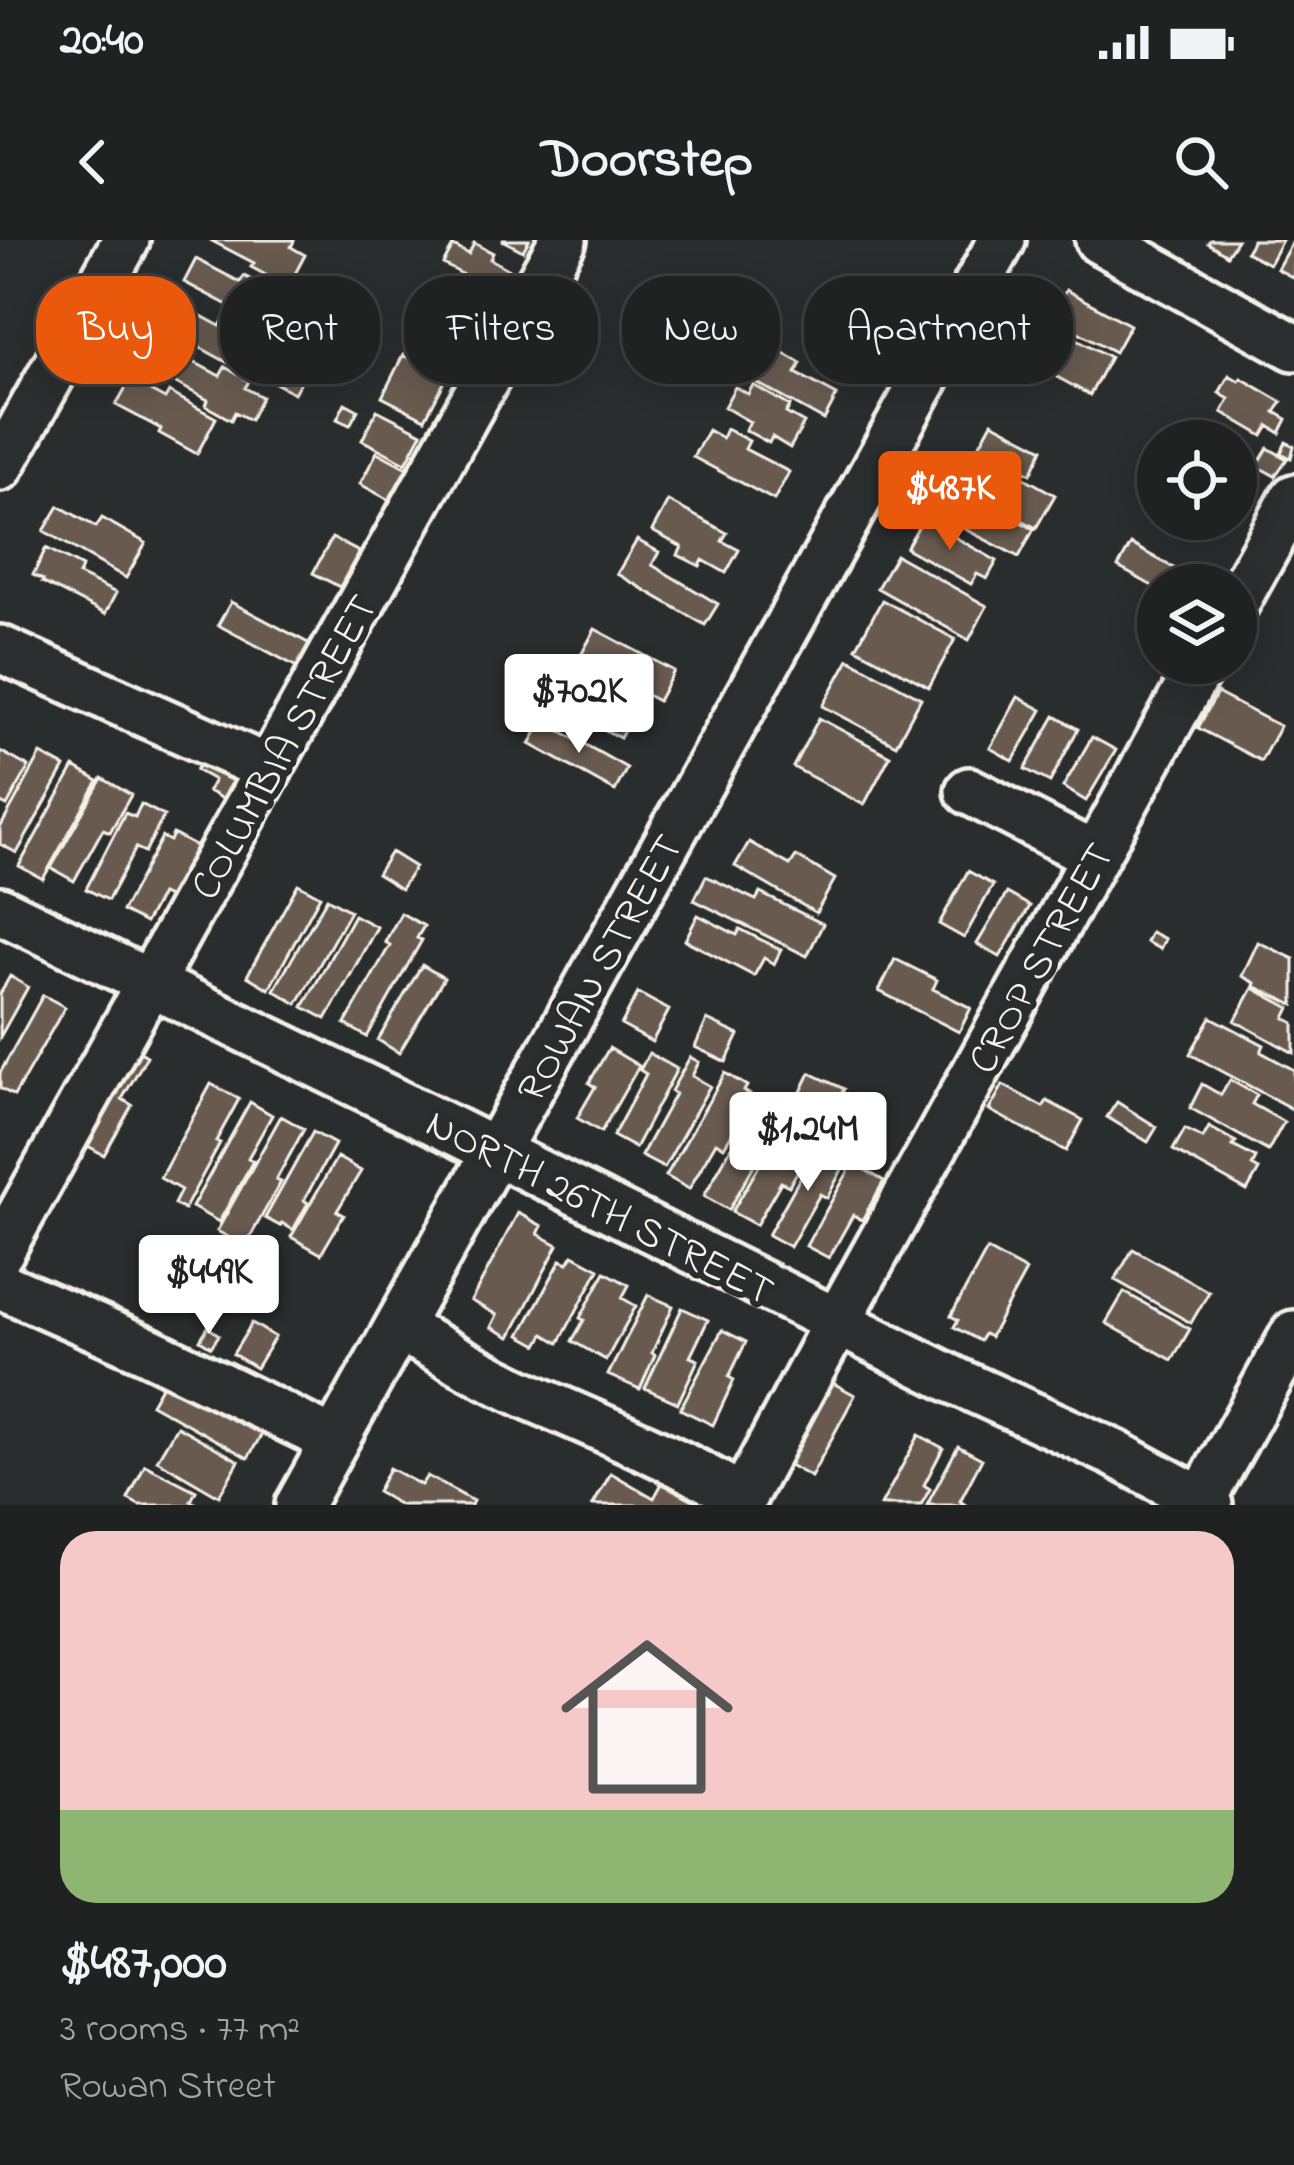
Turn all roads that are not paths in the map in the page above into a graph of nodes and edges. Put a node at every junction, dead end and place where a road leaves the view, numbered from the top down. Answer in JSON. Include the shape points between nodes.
{"nodes":[{"id":1,"x":126,"y":240,"type":"edge"},
{"id":2,"x":563,"y":240,"type":"edge"},
{"id":3,"x":1002,"y":240,"type":"edge"},
{"id":4,"x":1099,"y":240,"type":"edge"},
{"id":5,"x":1294,"y":347,"type":"edge"},
{"id":6,"x":0,"y":467,"type":"edge"},
{"id":7,"x":1294,"y":498,"type":"edge"},
{"id":8,"x":1257,"y":564,"type":"edge"},
{"id":9,"x":0,"y":649,"type":"edge"},
{"id":10,"x":1190,"y":684,"type":"edge"},
{"id":11,"x":269,"y":769,"type":"junction"},
{"id":12,"x":968,"y":791,"type":"dead end"},
{"id":13,"x":1095,"y":856,"type":"junction"},
{"id":14,"x":0,"y":910,"type":"edge"},
{"id":15,"x":151,"y":983,"type":"junction"},
{"id":16,"x":495,"y":1153,"type":"junction"},
{"id":17,"x":0,"y":1252,"type":"edge"},
{"id":18,"x":0,"y":1285,"type":"edge"},
{"id":19,"x":837,"y":1322,"type":"junction"},
{"id":20,"x":398,"y":1327,"type":"junction"},
{"id":21,"x":1294,"y":1334,"type":"edge"},
{"id":22,"x":334,"y":1441,"type":"junction"},
{"id":23,"x":740,"y":1502,"type":"edge"},
{"id":24,"x":1203,"y":1504,"type":"edge"},
{"id":25,"x":299,"y":1505,"type":"edge"}],
"edges":[{"from":1,"to":6,"type":"street"},
{"from":2,"to":11,"type":"street","name":"COLUMBIA STREET"},
{"from":3,"to":16,"type":"street","name":"ROWAN STREET"},
{"from":4,"to":5,"type":"street"},
{"from":7,"to":8,"type":"street"},
{"from":9,"to":11,"type":"street"},
{"from":10,"to":13,"type":"street","name":"CROP STREET"},
{"from":11,"to":15,"type":"street","name":"COLUMBIA STREET"},
{"from":12,"to":13,"type":"street"},
{"from":13,"to":19,"type":"street","name":"CROP STREET"},
{"from":14,"to":15,"type":"street","name":"NORTH 26TH STREET"},
{"from":15,"to":16,"type":"street","name":"NORTH 26TH STREET"},
{"from":15,"to":17,"type":"street","name":"COLUMBIA STREET"},
{"from":16,"to":19,"type":"street","name":"NORTH 26TH STREET"},
{"from":16,"to":20,"type":"street","name":"ROWAN STREET"},
{"from":18,"to":22,"type":"street"},
{"from":19,"to":23,"type":"street","name":"CROP STREET"},
{"from":19,"to":24,"type":"street","name":"NORTH 26TH STREET","via":[[1114,1453]]},
{"from":20,"to":22,"type":"street","name":"ROWAN STREET"},
{"from":20,"to":23,"type":"street","via":[[709,1478]]},
{"from":21,"to":24,"type":"street"},
{"from":22,"to":25,"type":"street","name":"ROWAN STREET"}]}
